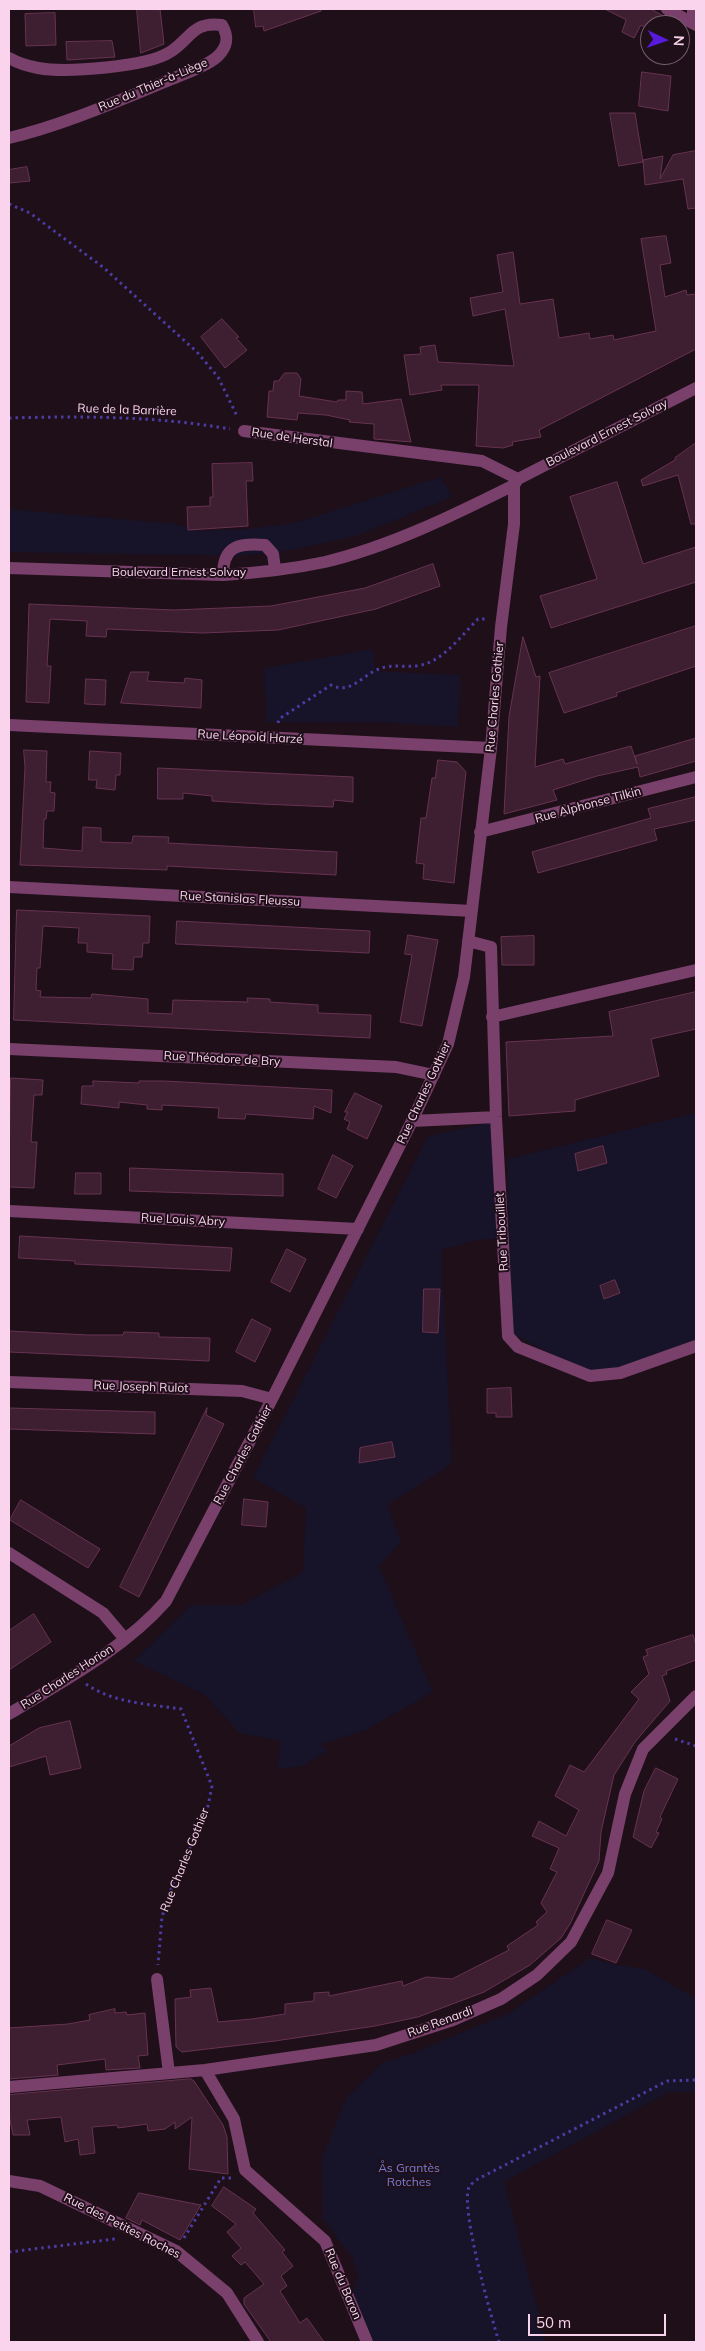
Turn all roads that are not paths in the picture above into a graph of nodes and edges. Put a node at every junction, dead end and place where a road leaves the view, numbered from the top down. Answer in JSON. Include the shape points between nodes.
{"nodes":[{"id":1,"x":667,"y":9,"type":"edge"},
{"id":2,"x":693,"y":9,"type":"edge"},
{"id":3,"x":694,"y":24,"type":"edge"},
{"id":4,"x":9,"y":58,"type":"edge"},
{"id":5,"x":9,"y":138,"type":"edge"},
{"id":6,"x":696,"y":388,"type":"edge"},
{"id":7,"x":244,"y":431,"type":"road end"},
{"id":8,"x":516,"y":482,"type":"junction"},
{"id":9,"x":9,"y":568,"type":"edge"},
{"id":10,"x":275,"y":569,"type":"junction"},
{"id":11,"x":223,"y":574,"type":"junction"},
{"id":12,"x":9,"y":725,"type":"edge"},
{"id":13,"x":491,"y":748,"type":"junction"},
{"id":14,"x":696,"y":777,"type":"edge"},
{"id":15,"x":480,"y":832,"type":"junction"},
{"id":16,"x":9,"y":888,"type":"edge"},
{"id":17,"x":472,"y":911,"type":"junction"},
{"id":18,"x":468,"y":941,"type":"junction"},
{"id":19,"x":696,"y":970,"type":"edge"},
{"id":20,"x":492,"y":1017,"type":"junction"},
{"id":21,"x":9,"y":1049,"type":"edge"},
{"id":22,"x":434,"y":1075,"type":"junction"},
{"id":23,"x":496,"y":1117,"type":"junction"},
{"id":24,"x":412,"y":1121,"type":"junction"},
{"id":25,"x":9,"y":1211,"type":"edge"},
{"id":26,"x":358,"y":1229,"type":"junction"},
{"id":27,"x":696,"y":1346,"type":"edge"},
{"id":28,"x":9,"y":1382,"type":"edge"},
{"id":29,"x":272,"y":1399,"type":"junction"},
{"id":30,"x":9,"y":1553,"type":"edge"},
{"id":31,"x":125,"y":1638,"type":"junction"},
{"id":32,"x":696,"y":1696,"type":"edge"},
{"id":33,"x":9,"y":1714,"type":"edge"},
{"id":34,"x":157,"y":1979,"type":"road end"},
{"id":35,"x":205,"y":2070,"type":"junction"},
{"id":36,"x":169,"y":2073,"type":"junction"},
{"id":37,"x":9,"y":2087,"type":"edge"},
{"id":38,"x":9,"y":2182,"type":"edge"},
{"id":39,"x":258,"y":2342,"type":"edge"},
{"id":40,"x":367,"y":2342,"type":"edge"}],
"edges":[{"from":1,"to":3,"type":"street"},
{"from":2,"to":3,"type":"street"},
{"from":4,"to":5,"type":"street","name":"Rue du Thier-à-Liège","via":[[40,69],[137,64],[170,52],[197,27],[209,24],[222,26],[227,34],[227,43],[218,56],[184,74],[115,103]]},
{"from":6,"to":8,"type":"street","name":"Boulevard Ernest Solvay"},
{"from":7,"to":8,"type":"street","name":"Rue de Herstal","via":[[482,461]]},
{"from":8,"to":10,"type":"street","name":"Boulevard Ernest Solvay","via":[[392,541],[325,562]]},
{"from":8,"to":13,"type":"street","name":"Rue Charles Gothier"},
{"from":9,"to":11,"type":"street","name":"Boulevard Ernest Solvay"},
{"from":10,"to":11,"type":"street","name":"Boulevard Ernest Solvay"},
{"from":10,"to":11,"type":"street","via":[[273,554],[265,545],[239,545],[226,554]]},
{"from":12,"to":13,"type":"street","name":"Rue Léopold Harzé"},
{"from":13,"to":15,"type":"street","name":"Rue Charles Gothier"},
{"from":14,"to":15,"type":"street","name":"Rue Alphonse Tilkin"},
{"from":15,"to":17,"type":"street","name":"Rue Charles Gothier"},
{"from":16,"to":17,"type":"street","name":"Rue Stanislas Fleussu"},
{"from":17,"to":18,"type":"street","name":"Rue Charles Gothier"},
{"from":18,"to":20,"type":"street","name":"Rue Tribouillet","via":[[490,947]]},
{"from":18,"to":22,"type":"street","name":"Rue Charles Gothier","via":[[458,1008],[448,1044]]},
{"from":19,"to":20,"type":"street"},
{"from":20,"to":23,"type":"street","name":"Rue Tribouillet"},
{"from":21,"to":22,"type":"street","name":"Rue Théodore de Bry","via":[[396,1067]]},
{"from":22,"to":24,"type":"street","name":"Rue Charles Gothier"},
{"from":23,"to":24,"type":"street"},
{"from":23,"to":27,"type":"street","name":"Rue Tribouillet","via":[[508,1336],[518,1347],[590,1376],[620,1373]]},
{"from":24,"to":26,"type":"street","name":"Rue Charles Gothier"},
{"from":25,"to":26,"type":"street","name":"Rue Louis Abry"},
{"from":26,"to":29,"type":"street","name":"Rue Charles Gothier"},
{"from":28,"to":29,"type":"street","name":"Rue Joseph Rulot","via":[[242,1391]]},
{"from":29,"to":31,"type":"street","name":"Rue Charles Gothier","via":[[166,1601],[149,1620]]},
{"from":30,"to":31,"type":"street","via":[[103,1612]]},
{"from":31,"to":33,"type":"street","name":"Rue Charles Horion"},
{"from":32,"to":35,"type":"street","name":"Rue Renardi","via":[[643,1749],[625,1794],[608,1873],[571,1942],[538,1975],[501,1999],[453,2020],[376,2045]]},
{"from":34,"to":36,"type":"street"},
{"from":35,"to":36,"type":"street","name":"Rue Renardi"},
{"from":35,"to":40,"type":"street","name":"Rue du Baron","via":[[234,2119],[245,2170],[325,2241]]},
{"from":36,"to":37,"type":"street","name":"Rue Renardi"},
{"from":38,"to":39,"type":"street","name":"Rue des Petites Roches","via":[[40,2186],[176,2251],[227,2293]]}]}
